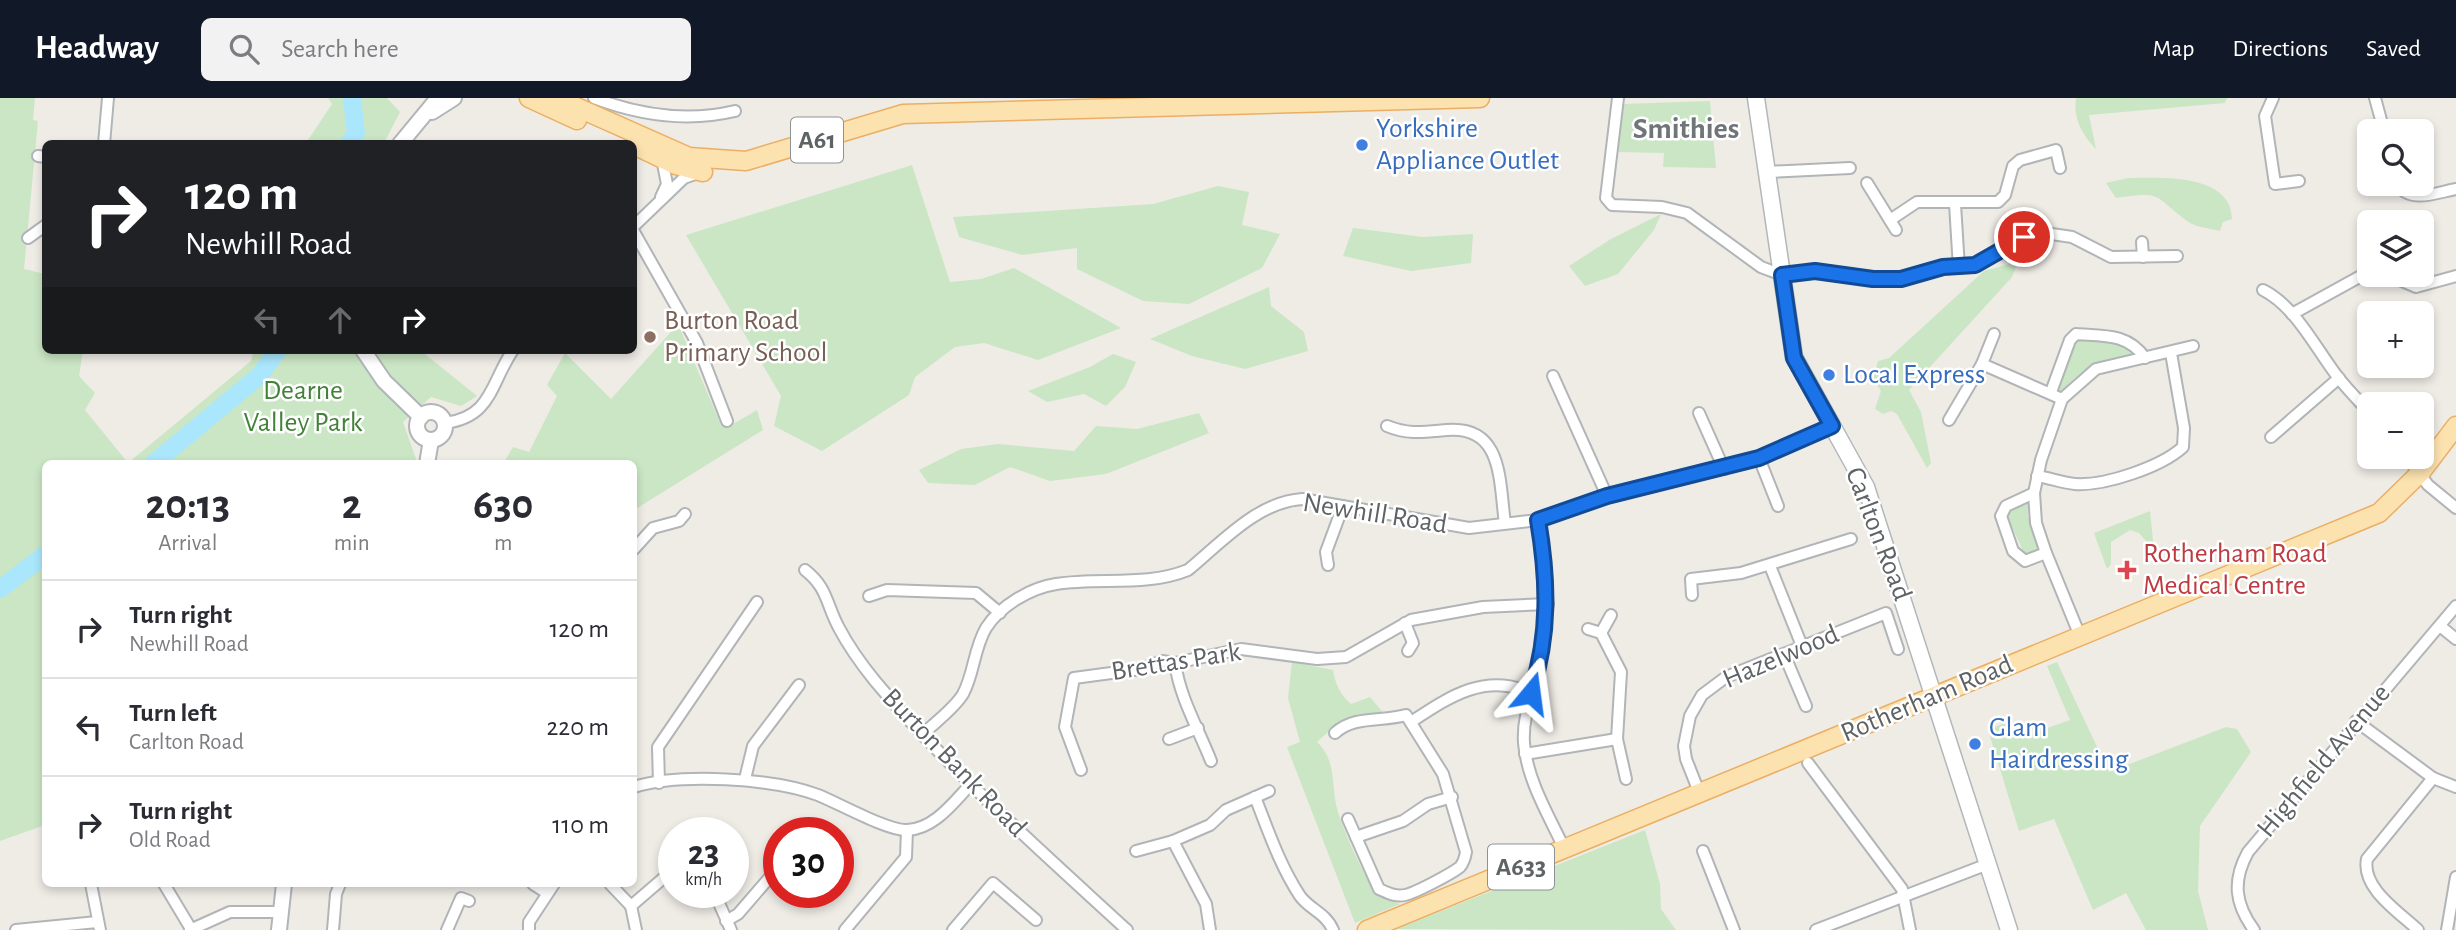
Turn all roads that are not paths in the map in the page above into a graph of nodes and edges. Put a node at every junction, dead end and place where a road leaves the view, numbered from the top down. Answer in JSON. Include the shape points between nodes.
{"nodes":[{"id":1,"x":108,"y":98,"type":"edge"},
{"id":2,"x":438,"y":98,"type":"edge"},
{"id":3,"x":454,"y":98,"type":"edge"},
{"id":4,"x":556,"y":98,"type":"edge"},
{"id":5,"x":594,"y":98,"type":"edge"},
{"id":6,"x":1480,"y":98,"type":"edge"},
{"id":7,"x":1618,"y":98,"type":"edge"},
{"id":8,"x":1756,"y":98,"type":"edge"},
{"id":9,"x":2273,"y":98,"type":"edge"},
{"id":10,"x":2375,"y":98,"type":"edge"},
{"id":11,"x":535,"y":99,"type":"edge"},
{"id":12,"x":735,"y":111,"type":"dead end"},
{"id":13,"x":2381,"y":119,"type":"edge"},
{"id":14,"x":414,"y":125,"type":"junction"},
{"id":15,"x":104,"y":140,"type":"edge"},
{"id":16,"x":403,"y":140,"type":"edge"},
{"id":17,"x":623,"y":140,"type":"edge"},
{"id":18,"x":637,"y":146,"type":"edge"},
{"id":19,"x":662,"y":159,"type":"junction"},
{"id":20,"x":746,"y":161,"type":"junction"},
{"id":21,"x":2060,"y":168,"type":"dead end"},
{"id":22,"x":1850,"y":169,"type":"dead end"},
{"id":23,"x":702,"y":172,"type":"junction"},
{"id":24,"x":1767,"y":172,"type":"junction"},
{"id":25,"x":2299,"y":181,"type":"dead end"},
{"id":26,"x":1867,"y":183,"type":"dead end"},
{"id":27,"x":2456,"y":189,"type":"edge"},
{"id":28,"x":2434,"y":193,"type":"edge"},
{"id":29,"x":660,"y":200,"type":"junction"},
{"id":30,"x":1955,"y":204,"type":"junction"},
{"id":31,"x":637,"y":223,"type":"edge"},
{"id":32,"x":42,"y":228,"type":"edge"},
{"id":33,"x":637,"y":237,"type":"edge"},
{"id":34,"x":27,"y":238,"type":"dead end"},
{"id":35,"x":2142,"y":242,"type":"dead end"},
{"id":36,"x":2177,"y":256,"type":"dead end"},
{"id":37,"x":2143,"y":257,"type":"junction"},
{"id":38,"x":1959,"y":268,"type":"junction"},
{"id":39,"x":1782,"y":275,"type":"junction"},
{"id":40,"x":2456,"y":276,"type":"edge"},
{"id":41,"x":2357,"y":278,"type":"edge"},
{"id":42,"x":2434,"y":282,"type":"edge"},
{"id":43,"x":2263,"y":290,"type":"dead end"},
{"id":44,"x":2292,"y":314,"type":"junction"},
{"id":45,"x":1994,"y":334,"type":"dead end"},
{"id":46,"x":2193,"y":346,"type":"dead end"},
{"id":47,"x":2171,"y":353,"type":"junction"},
{"id":48,"x":367,"y":354,"type":"edge"},
{"id":49,"x":511,"y":354,"type":"edge"},
{"id":50,"x":2145,"y":358,"type":"junction"},
{"id":51,"x":1982,"y":364,"type":"junction"},
{"id":52,"x":1553,"y":376,"type":"dead end"},
{"id":53,"x":2339,"y":378,"type":"junction"},
{"id":54,"x":2051,"y":392,"type":"junction"},
{"id":55,"x":2357,"y":398,"type":"edge"},
{"id":56,"x":2062,"y":399,"type":"junction"},
{"id":57,"x":1699,"y":413,"type":"dead end"},
{"id":58,"x":421,"y":417,"type":"junction"},
{"id":59,"x":1949,"y":420,"type":"dead end"},
{"id":60,"x":727,"y":421,"type":"dead end"},
{"id":61,"x":445,"y":423,"type":"junction"},
{"id":62,"x":1387,"y":426,"type":"dead end"},
{"id":63,"x":1832,"y":426,"type":"junction"},
{"id":64,"x":2456,"y":426,"type":"edge"},
{"id":65,"x":2271,"y":437,"type":"dead end"},
{"id":66,"x":431,"y":440,"type":"junction"},
{"id":67,"x":1759,"y":458,"type":"junction"},
{"id":68,"x":428,"y":460,"type":"edge"},
{"id":69,"x":1724,"y":469,"type":"junction"},
{"id":70,"x":2418,"y":469,"type":"edge"},
{"id":71,"x":2421,"y":472,"type":"junction"},
{"id":72,"x":2037,"y":476,"type":"junction"},
{"id":73,"x":2034,"y":493,"type":"junction"},
{"id":74,"x":1607,"y":496,"type":"junction"},
{"id":75,"x":1343,"y":506,"type":"junction"},
{"id":76,"x":1778,"y":506,"type":"dead end"},
{"id":77,"x":2456,"y":508,"type":"edge"},
{"id":78,"x":685,"y":514,"type":"dead end"},
{"id":79,"x":1538,"y":520,"type":"junction"},
{"id":80,"x":1505,"y":523,"type":"junction"},
{"id":81,"x":1851,"y":539,"type":"dead end"},
{"id":82,"x":637,"y":547,"type":"edge"},
{"id":83,"x":2046,"y":553,"type":"junction"},
{"id":84,"x":1328,"y":565,"type":"dead end"},
{"id":85,"x":1770,"y":566,"type":"junction"},
{"id":86,"x":806,"y":576,"type":"dead end"},
{"id":87,"x":1692,"y":595,"type":"dead end"},
{"id":88,"x":875,"y":597,"type":"dead end"},
{"id":89,"x":757,"y":602,"type":"dead end"},
{"id":90,"x":1548,"y":604,"type":"junction"},
{"id":91,"x":2456,"y":606,"type":"edge"},
{"id":92,"x":1000,"y":613,"type":"junction"},
{"id":93,"x":1611,"y":615,"type":"dead end"},
{"id":94,"x":1405,"y":623,"type":"junction"},
{"id":95,"x":2440,"y":626,"type":"junction"},
{"id":96,"x":1588,"y":629,"type":"dead end"},
{"id":97,"x":1601,"y":632,"type":"junction"},
{"id":98,"x":2080,"y":636,"type":"junction"},
{"id":99,"x":2456,"y":639,"type":"edge"},
{"id":100,"x":1802,"y":646,"type":"junction"},
{"id":101,"x":1898,"y":649,"type":"dead end"},
{"id":102,"x":1408,"y":651,"type":"dead end"},
{"id":103,"x":1784,"y":654,"type":"junction"},
{"id":104,"x":1175,"y":663,"type":"junction"},
{"id":105,"x":799,"y":685,"type":"dead end"},
{"id":106,"x":1531,"y":693,"type":"junction"},
{"id":107,"x":1934,"y":695,"type":"junction"},
{"id":108,"x":1806,"y":706,"type":"dead end"},
{"id":109,"x":2356,"y":721,"type":"junction"},
{"id":110,"x":1411,"y":722,"type":"junction"},
{"id":111,"x":1198,"y":728,"type":"junction"},
{"id":112,"x":1335,"y":733,"type":"dead end"},
{"id":113,"x":922,"y":736,"type":"junction"},
{"id":114,"x":1169,"y":739,"type":"dead end"},
{"id":115,"x":1617,"y":739,"type":"junction"},
{"id":116,"x":1525,"y":754,"type":"junction"},
{"id":117,"x":1211,"y":761,"type":"dead end"},
{"id":118,"x":1808,"y":763,"type":"dead end"},
{"id":119,"x":1081,"y":770,"type":"dead end"},
{"id":120,"x":2433,"y":778,"type":"junction"},
{"id":121,"x":745,"y":779,"type":"junction"},
{"id":122,"x":1626,"y":779,"type":"dead end"},
{"id":123,"x":659,"y":782,"type":"junction"},
{"id":124,"x":970,"y":785,"type":"junction"},
{"id":125,"x":637,"y":786,"type":"edge"},
{"id":126,"x":2456,"y":787,"type":"edge"},
{"id":127,"x":1269,"y":791,"type":"dead end"},
{"id":128,"x":1699,"y":792,"type":"junction"},
{"id":129,"x":1255,"y":797,"type":"junction"},
{"id":130,"x":1452,"y":797,"type":"junction"},
{"id":131,"x":1348,"y":819,"type":"dead end"},
{"id":132,"x":907,"y":830,"type":"junction"},
{"id":133,"x":1356,"y":837,"type":"junction"},
{"id":134,"x":1173,"y":841,"type":"junction"},
{"id":135,"x":1564,"y":848,"type":"junction"},
{"id":136,"x":1703,"y":850,"type":"dead end"},
{"id":137,"x":1136,"y":851,"type":"dead end"},
{"id":138,"x":1988,"y":864,"type":"junction"},
{"id":139,"x":2456,"y":877,"type":"edge"},
{"id":140,"x":658,"y":883,"type":"edge"},
{"id":141,"x":763,"y":885,"type":"edge"},
{"id":142,"x":92,"y":887,"type":"edge"},
{"id":143,"x":166,"y":887,"type":"edge"},
{"id":144,"x":284,"y":887,"type":"edge"},
{"id":145,"x":338,"y":887,"type":"edge"},
{"id":146,"x":537,"y":887,"type":"edge"},
{"id":147,"x":552,"y":887,"type":"edge"},
{"id":148,"x":613,"y":887,"type":"edge"},
{"id":149,"x":547,"y":894,"type":"junction"},
{"id":150,"x":1905,"y":896,"type":"junction"},
{"id":151,"x":469,"y":901,"type":"dead end"},
{"id":152,"x":631,"y":906,"type":"junction"},
{"id":153,"x":721,"y":908,"type":"edge"},
{"id":154,"x":280,"y":912,"type":"junction"},
{"id":155,"x":1036,"y":920,"type":"dead end"},
{"id":156,"x":728,"y":925,"type":"edge"},
{"id":157,"x":98,"y":926,"type":"edge"},
{"id":158,"x":16,"y":930,"type":"edge"},
{"id":159,"x":191,"y":930,"type":"edge"},
{"id":160,"x":279,"y":930,"type":"edge"},
{"id":161,"x":332,"y":930,"type":"edge"},
{"id":162,"x":447,"y":930,"type":"edge"},
{"id":163,"x":529,"y":930,"type":"edge"},
{"id":164,"x":636,"y":930,"type":"edge"},
{"id":165,"x":845,"y":930,"type":"edge"},
{"id":166,"x":953,"y":930,"type":"edge"},
{"id":167,"x":1126,"y":930,"type":"edge"},
{"id":168,"x":1210,"y":930,"type":"edge"},
{"id":169,"x":1334,"y":930,"type":"edge"},
{"id":170,"x":1367,"y":930,"type":"edge"},
{"id":171,"x":1734,"y":930,"type":"edge"},
{"id":172,"x":1816,"y":930,"type":"edge"},
{"id":173,"x":1910,"y":930,"type":"edge"},
{"id":174,"x":2009,"y":930,"type":"edge"},
{"id":175,"x":2254,"y":930,"type":"edge"},
{"id":176,"x":2418,"y":930,"type":"edge"},
{"id":177,"x":2447,"y":930,"type":"edge"}],
"edges":[{"from":1,"to":15,"type":"street"},
{"from":2,"to":14,"type":"street"},
{"from":3,"to":14,"type":"street"},
{"from":4,"to":20,"type":"main road","number":"A61","via":[[689,157]]},
{"from":5,"to":12,"type":"street","via":[[670,117],[710,117]]},
{"from":6,"to":20,"type":"main road","number":"A61","via":[[903,114]]},
{"from":7,"to":39,"type":"street","via":[[1606,198],[1612,205],[1687,213],[1761,267]]},
{"from":8,"to":24,"type":"main road","name":"Carlton Road"},
{"from":9,"to":25,"type":"street","via":[[2265,116],[2275,184]]},
{"from":10,"to":13,"type":"street"},
{"from":11,"to":17,"type":"main road","number":"A61"},
{"from":14,"to":16,"type":"street"},
{"from":18,"to":19,"type":"main road","number":"A61"},
{"from":19,"to":23,"type":"main road","number":"A61"},
{"from":19,"to":29,"type":"street","via":[[667,184]]},
{"from":20,"to":23,"type":"main road","number":"A61","via":[[731,170]]},
{"from":21,"to":30,"type":"street","via":[[2056,150],[2032,156],[2013,166],[2005,195],[1998,202]]},
{"from":22,"to":24,"type":"street"},
{"from":23,"to":29,"type":"street","via":[[684,178]]},
{"from":24,"to":39,"type":"main road","name":"Carlton Road"},
{"from":26,"to":30,"type":"street","via":[[1893,225],[1917,202]]},
{"from":27,"to":28,"type":"street"},
{"from":29,"to":31,"type":"street"},
{"from":30,"to":38,"type":"street"},
{"from":32,"to":34,"type":"street"},
{"from":33,"to":60,"type":"street","via":[[697,343]]},
{"from":35,"to":37,"type":"street"},
{"from":36,"to":37,"type":"street"},
{"from":37,"to":38,"type":"street","via":[[2111,257],[2072,237],[2045,233],[2012,242],[1987,261]]},
{"from":38,"to":39,"type":"street","via":[[1943,267],[1892,280],[1815,271]]},
{"from":39,"to":63,"type":"main road","name":"Carlton Road","via":[[1794,358]]},
{"from":40,"to":42,"type":"street"},
{"from":41,"to":44,"type":"street"},
{"from":43,"to":44,"type":"street"},
{"from":44,"to":53,"type":"street"},
{"from":45,"to":51,"type":"street"},
{"from":46,"to":47,"type":"street"},
{"from":47,"to":50,"type":"street"},
{"from":47,"to":72,"type":"street","via":[[2185,438],[2176,454],[2117,478],[2073,484]]},
{"from":48,"to":58,"type":"street","via":[[384,381]]},
{"from":49,"to":61,"type":"street","via":[[480,410],[466,419]]},
{"from":50,"to":54,"type":"street","via":[[2132,342],[2121,338],[2076,334]]},
{"from":50,"to":56,"type":"street","via":[[2096,369]]},
{"from":51,"to":54,"type":"street"},
{"from":51,"to":59,"type":"street"},
{"from":52,"to":74,"type":"street"},
{"from":53,"to":55,"type":"street"},
{"from":53,"to":65,"type":"street"},
{"from":54,"to":56,"type":"street"},
{"from":56,"to":72,"type":"street"},
{"from":57,"to":69,"type":"street"},
{"from":58,"to":61,"type":"street","via":[[437,413]]},
{"from":58,"to":66,"type":"street","via":[[418,430]]},
{"from":61,"to":66,"type":"street","via":[[441,436]]},
{"from":62,"to":80,"type":"street","via":[[1402,432],[1450,429],[1481,436],[1496,459]]},
{"from":63,"to":67,"type":"street","name":"Newhill Road"},
{"from":63,"to":107,"type":"main road","name":"Carlton Road","via":[[1866,487]]},
{"from":64,"to":71,"type":"main road","name":"Rotherham Road","number":"A633"},
{"from":66,"to":68,"type":"street"},
{"from":67,"to":69,"type":"street","name":"Newhill Road"},
{"from":67,"to":76,"type":"street"},
{"from":69,"to":74,"type":"street","name":"Newhill Road"},
{"from":70,"to":71,"type":"street"},
{"from":71,"to":77,"type":"street","via":[[2428,485]]},
{"from":71,"to":98,"type":"main road","name":"Rotherham Road","number":"A633","via":[[2379,513]]},
{"from":72,"to":73,"type":"street"},
{"from":73,"to":83,"type":"street","via":[[2036,523]]},
{"from":73,"to":83,"type":"street","via":[[2006,506],[2001,516],[2017,557],[2025,561]]},
{"from":74,"to":79,"type":"street","name":"Newhill Road"},
{"from":75,"to":80,"type":"street","name":"Newhill Road","via":[[1454,527]]},
{"from":75,"to":84,"type":"street","via":[[1326,552]]},
{"from":75,"to":92,"type":"street","name":"Newhill Road","via":[[1286,501],[1253,517],[1180,574],[1056,584],[1031,591]]},
{"from":78,"to":82,"type":"street","via":[[679,521],[653,528]]},
{"from":79,"to":80,"type":"street","name":"Newhill Road"},
{"from":79,"to":90,"type":"street"},
{"from":81,"to":85,"type":"street"},
{"from":83,"to":98,"type":"street"},
{"from":85,"to":87,"type":"street","via":[[1691,579]]},
{"from":85,"to":100,"type":"street"},
{"from":86,"to":113,"type":"street","name":"Burton Bank Road","via":[[825,591],[849,646]]},
{"from":88,"to":92,"type":"street","via":[[887,590],[976,593]]},
{"from":89,"to":123,"type":"street","via":[[658,747]]},
{"from":90,"to":94,"type":"street","name":"Brettas Park","via":[[1483,607]]},
{"from":90,"to":106,"type":"street","via":[[1540,666]]},
{"from":91,"to":95,"type":"street","name":"Highfield Avenue"},
{"from":92,"to":113,"type":"street","name":"Newhill Road","via":[[986,629],[963,695]]},
{"from":93,"to":97,"type":"street"},
{"from":94,"to":102,"type":"street","via":[[1413,643]]},
{"from":94,"to":104,"type":"street","name":"Brettas Park","via":[[1346,657],[1317,659],[1241,649]]},
{"from":95,"to":99,"type":"street"},
{"from":95,"to":109,"type":"street","name":"Highfield Avenue"},
{"from":96,"to":97,"type":"street"},
{"from":97,"to":115,"type":"street","via":[[1621,672]]},
{"from":98,"to":107,"type":"main road","name":"Rotherham Road","number":"A633"},
{"from":100,"to":101,"type":"street","name":"Hazelwood","via":[[1886,613]]},
{"from":100,"to":103,"type":"street","name":"Hazelwood"},
{"from":103,"to":108,"type":"street"},
{"from":103,"to":128,"type":"street","name":"Hazelwood","via":[[1726,677],[1695,704],[1684,746]]},
{"from":104,"to":111,"type":"street","via":[[1178,689]]},
{"from":104,"to":119,"type":"street","name":"Brettas Park","via":[[1074,678],[1065,727]]},
{"from":105,"to":121,"type":"street","via":[[754,746]]},
{"from":106,"to":110,"type":"street","via":[[1503,684],[1482,685],[1447,698]]},
{"from":106,"to":116,"type":"street"},
{"from":107,"to":128,"type":"main road","name":"Rotherham Road","number":"A633"},
{"from":107,"to":138,"type":"main road","name":"Carlton Road"},
{"from":109,"to":120,"type":"street"},
{"from":109,"to":175,"type":"street","name":"Highfield Avenue","via":[[2243,862],[2236,898]]},
{"from":110,"to":112,"type":"street","via":[[1406,715],[1363,721]]},
{"from":110,"to":130,"type":"street"},
{"from":111,"to":114,"type":"street"},
{"from":111,"to":117,"type":"street"},
{"from":113,"to":124,"type":"street","name":"Burton Bank Road"},
{"from":115,"to":116,"type":"street"},
{"from":115,"to":122,"type":"street"},
{"from":116,"to":135,"type":"street"},
{"from":118,"to":150,"type":"street"},
{"from":120,"to":126,"type":"street"},
{"from":120,"to":176,"type":"street","via":[[2367,859],[2365,870],[2369,883]]},
{"from":121,"to":123,"type":"street"},
{"from":121,"to":132,"type":"street","via":[[814,794]]},
{"from":123,"to":125,"type":"street"},
{"from":124,"to":132,"type":"street","via":[[933,822]]},
{"from":124,"to":167,"type":"street","name":"Burton Bank Road"},
{"from":127,"to":129,"type":"street"},
{"from":128,"to":135,"type":"main road","name":"Rotherham Road","number":"A633"},
{"from":129,"to":134,"type":"street"},
{"from":129,"to":169,"type":"street","via":[[1301,897],[1325,916]]},
{"from":130,"to":133,"type":"street"},
{"from":130,"to":133,"type":"street","via":[[1466,852],[1464,861],[1459,868],[1406,895],[1392,896],[1379,889]]},
{"from":131,"to":133,"type":"street"},
{"from":132,"to":165,"type":"street","via":[[906,857]]},
{"from":134,"to":137,"type":"street"},
{"from":134,"to":168,"type":"street","via":[[1206,904]]},
{"from":135,"to":170,"type":"main road","name":"Rotherham Road","number":"A633"},
{"from":136,"to":171,"type":"street"},
{"from":138,"to":150,"type":"street"},
{"from":138,"to":174,"type":"main road","name":"Carlton Road"},
{"from":139,"to":177,"type":"street"},
{"from":140,"to":152,"type":"street"},
{"from":141,"to":156,"type":"street"},
{"from":142,"to":157,"type":"street"},
{"from":143,"to":159,"type":"street"},
{"from":144,"to":154,"type":"street"},
{"from":145,"to":161,"type":"street"},
{"from":146,"to":149,"type":"street"},
{"from":147,"to":149,"type":"street"},
{"from":148,"to":152,"type":"street"},
{"from":149,"to":163,"type":"street","via":[[529,922]]},
{"from":150,"to":172,"type":"street"},
{"from":150,"to":173,"type":"street"},
{"from":151,"to":162,"type":"street","via":[[461,898]]},
{"from":152,"to":164,"type":"street"},
{"from":153,"to":156,"type":"street"},
{"from":154,"to":159,"type":"street","via":[[230,912]]},
{"from":154,"to":160,"type":"street"},
{"from":155,"to":166,"type":"street","via":[[993,883]]},
{"from":157,"to":158,"type":"street"}]}
